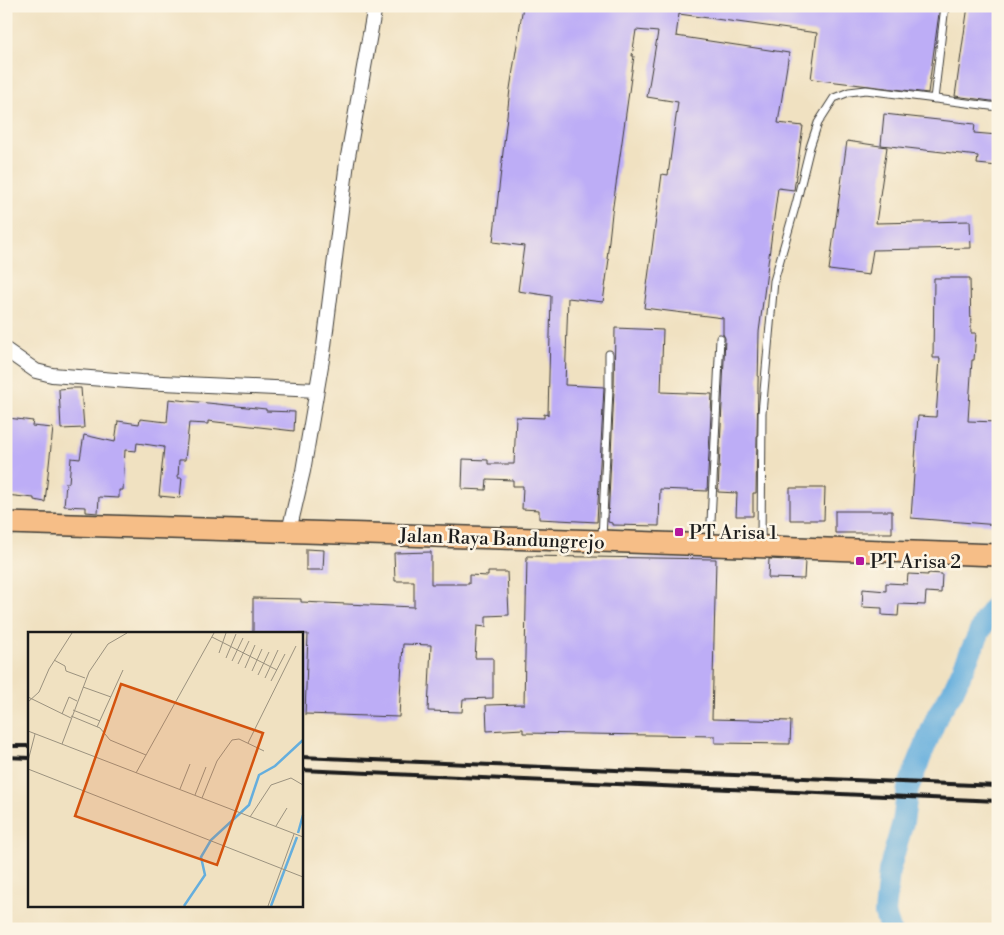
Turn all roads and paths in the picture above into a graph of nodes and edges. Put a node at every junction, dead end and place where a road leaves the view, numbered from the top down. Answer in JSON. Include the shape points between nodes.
{"nodes":[{"id":1,"x":374,"y":6,"type":"edge"},
{"id":2,"x":945,"y":6,"type":"edge"},
{"id":3,"x":934,"y":99,"type":"junction"},
{"id":4,"x":998,"y":107,"type":"edge"},
{"id":5,"x":720,"y":338,"type":"dead end"},
{"id":6,"x":6,"y":350,"type":"edge"},
{"id":7,"x":609,"y":354,"type":"dead end"},
{"id":8,"x":317,"y":390,"type":"junction"},
{"id":9,"x":6,"y":523,"type":"edge"},
{"id":10,"x":289,"y":531,"type":"junction"},
{"id":11,"x":601,"y":541,"type":"junction"},
{"id":12,"x":710,"y":545,"type":"junction"},
{"id":13,"x":761,"y":547,"type":"junction"},
{"id":14,"x":998,"y":555,"type":"edge"}],
"edges":[{"from":1,"to":8,"type":"street","via":[[347,162]]},
{"from":2,"to":3,"type":"lane"},
{"from":3,"to":4,"type":"lane"},
{"from":3,"to":13,"type":"lane","via":[[866,90],[849,92],[834,98],[818,123],[774,281],[762,413]]},
{"from":5,"to":12,"type":"lane"},
{"from":6,"to":8,"type":"street","via":[[36,371],[52,375]]},
{"from":7,"to":11,"type":"lane"},
{"from":8,"to":10,"type":"street"},
{"from":9,"to":10,"type":"main road","name":"Jalan Raya Bandungrejo"},
{"from":10,"to":11,"type":"main road","name":"Jalan Raya Bandungrejo"},
{"from":11,"to":12,"type":"main road","name":"Jalan Raya Bandungrejo"},
{"from":12,"to":13,"type":"main road","name":"Jalan Raya Bandungrejo"},
{"from":13,"to":14,"type":"main road","name":"Jalan Raya Bandungrejo"}]}
